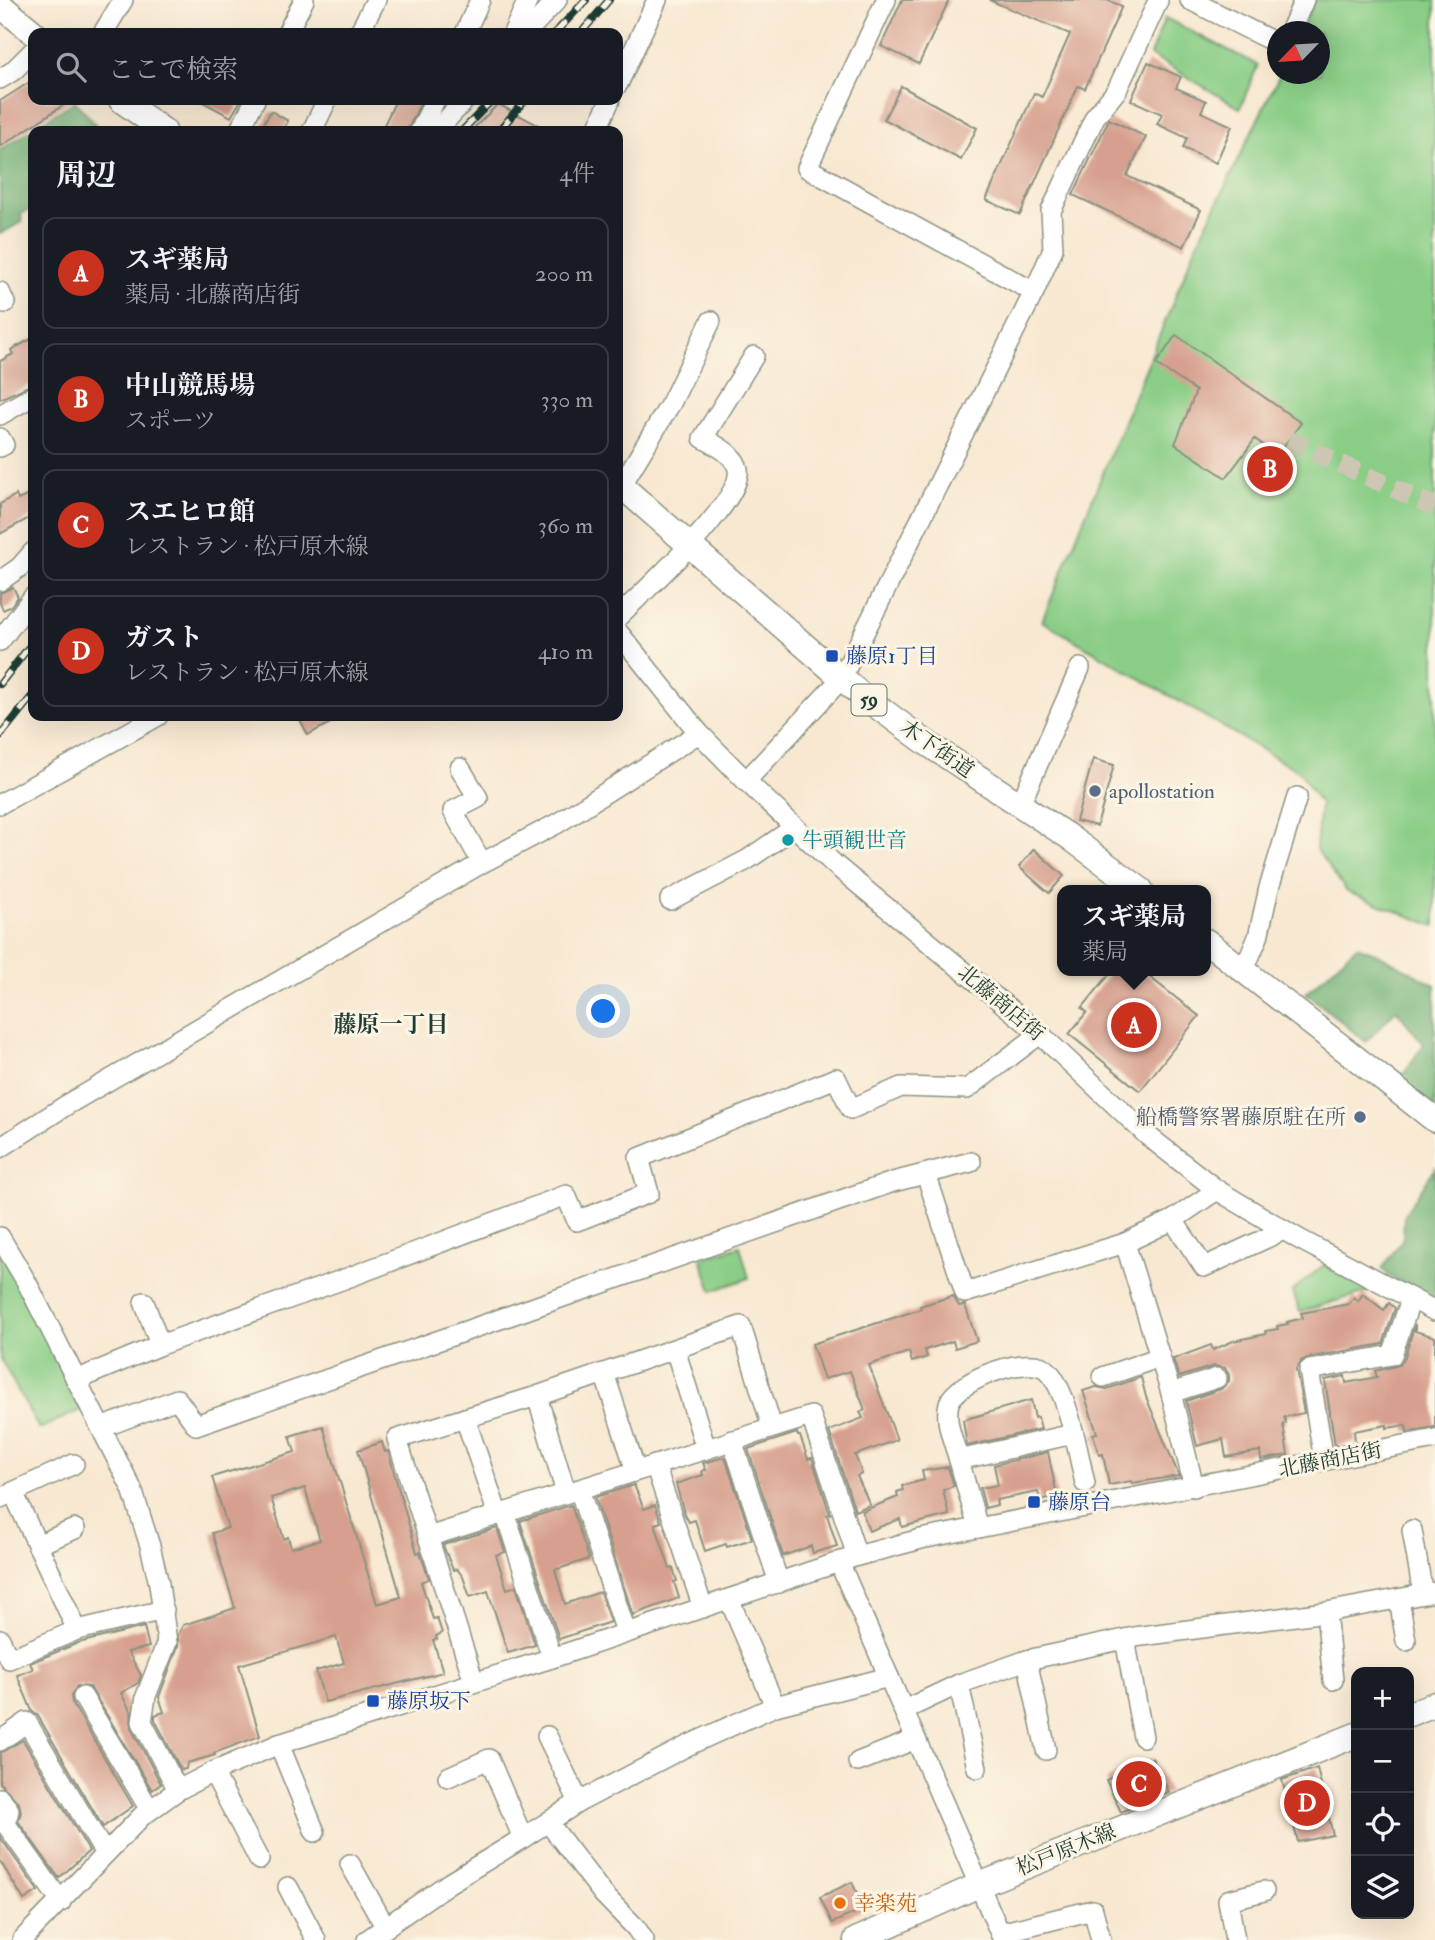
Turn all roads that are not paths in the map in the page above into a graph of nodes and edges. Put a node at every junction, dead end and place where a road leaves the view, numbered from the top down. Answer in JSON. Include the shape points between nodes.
{"nodes":[{"id":1,"x":123,"y":0,"type":"edge"},
{"id":2,"x":304,"y":0,"type":"edge"},
{"id":3,"x":376,"y":0,"type":"edge"},
{"id":4,"x":480,"y":0,"type":"edge"},
{"id":5,"x":528,"y":0,"type":"edge"},
{"id":6,"x":557,"y":0,"type":"edge"},
{"id":7,"x":886,"y":0,"type":"edge"},
{"id":8,"x":1182,"y":0,"type":"edge"},
{"id":9,"x":1190,"y":0,"type":"edge"},
{"id":10,"x":1304,"y":0,"type":"edge"},
{"id":11,"x":1157,"y":1,"type":"edge"},
{"id":12,"x":0,"y":5,"type":"edge"},
{"id":13,"x":654,"y":7,"type":"edge"},
{"id":14,"x":1295,"y":21,"type":"edge"},
{"id":15,"x":28,"y":28,"type":"edge"},
{"id":16,"x":106,"y":28,"type":"edge"},
{"id":17,"x":290,"y":28,"type":"edge"},
{"id":18,"x":362,"y":28,"type":"edge"},
{"id":19,"x":467,"y":28,"type":"edge"},
{"id":20,"x":515,"y":28,"type":"edge"},
{"id":21,"x":531,"y":28,"type":"edge"},
{"id":22,"x":1267,"y":38,"type":"edge"},
{"id":23,"x":28,"y":56,"type":"edge"},
{"id":24,"x":623,"y":73,"type":"edge"},
{"id":25,"x":0,"y":79,"type":"edge"},
{"id":26,"x":126,"y":105,"type":"edge"},
{"id":27,"x":252,"y":105,"type":"edge"},
{"id":28,"x":325,"y":105,"type":"edge"},
{"id":29,"x":433,"y":105,"type":"edge"},
{"id":30,"x":460,"y":105,"type":"edge"},
{"id":31,"x":608,"y":105,"type":"edge"},
{"id":32,"x":148,"y":126,"type":"edge"},
{"id":33,"x":242,"y":126,"type":"edge"},
{"id":34,"x":314,"y":126,"type":"edge"},
{"id":35,"x":422,"y":126,"type":"edge"},
{"id":36,"x":441,"y":126,"type":"edge"},
{"id":37,"x":598,"y":126,"type":"edge"},
{"id":38,"x":1034,"y":292,"type":"junction"},
{"id":39,"x":711,"y":321,"type":"dead end"},
{"id":40,"x":754,"y":356,"type":"dead end"},
{"id":41,"x":28,"y":399,"type":"edge"},
{"id":42,"x":0,"y":415,"type":"edge"},
{"id":43,"x":0,"y":438,"type":"edge"},
{"id":44,"x":0,"y":447,"type":"edge"},
{"id":45,"x":623,"y":478,"type":"edge"},
{"id":46,"x":623,"y":488,"type":"edge"},
{"id":47,"x":689,"y":547,"type":"junction"},
{"id":48,"x":28,"y":557,"type":"edge"},
{"id":49,"x":0,"y":581,"type":"edge"},
{"id":50,"x":28,"y":604,"type":"edge"},
{"id":51,"x":623,"y":612,"type":"edge"},
{"id":52,"x":623,"y":638,"type":"edge"},
{"id":53,"x":0,"y":640,"type":"edge"},
{"id":54,"x":1080,"y":668,"type":"dead end"},
{"id":55,"x":841,"y":679,"type":"junction"},
{"id":56,"x":149,"y":721,"type":"edge"},
{"id":57,"x":699,"y":733,"type":"junction"},
{"id":58,"x":460,"y":768,"type":"dead end"},
{"id":59,"x":746,"y":781,"type":"junction"},
{"id":60,"x":1297,"y":797,"type":"dead end"},
{"id":61,"x":0,"y":804,"type":"edge"},
{"id":62,"x":1020,"y":805,"type":"junction"},
{"id":63,"x":795,"y":827,"type":"junction"},
{"id":64,"x":482,"y":863,"type":"junction"},
{"id":65,"x":1133,"y":885,"type":"edge"},
{"id":66,"x":670,"y":900,"type":"dead end"},
{"id":67,"x":1211,"y":945,"type":"edge"},
{"id":68,"x":1244,"y":970,"type":"junction"},
{"id":69,"x":1040,"y":1034,"type":"junction"},
{"id":70,"x":1435,"y":1120,"type":"edge"},
{"id":71,"x":0,"y":1148,"type":"edge"},
{"id":72,"x":971,"y":1162,"type":"dead end"},
{"id":73,"x":926,"y":1174,"type":"junction"},
{"id":74,"x":1217,"y":1190,"type":"junction"},
{"id":75,"x":1173,"y":1220,"type":"junction"},
{"id":76,"x":1284,"y":1230,"type":"junction"},
{"id":77,"x":0,"y":1237,"type":"edge"},
{"id":78,"x":1125,"y":1243,"type":"junction"},
{"id":79,"x":1411,"y":1299,"type":"junction"},
{"id":80,"x":144,"y":1302,"type":"dead end"},
{"id":81,"x":1435,"y":1311,"type":"edge"},
{"id":82,"x":160,"y":1345,"type":"junction"},
{"id":83,"x":675,"y":1349,"type":"junction"},
{"id":84,"x":1160,"y":1357,"type":"junction"},
{"id":85,"x":604,"y":1373,"type":"junction"},
{"id":86,"x":1102,"y":1377,"type":"dead end"},
{"id":87,"x":1217,"y":1378,"type":"dead end"},
{"id":88,"x":76,"y":1380,"type":"junction"},
{"id":89,"x":1171,"y":1393,"type":"junction"},
{"id":90,"x":537,"y":1396,"type":"junction"},
{"id":91,"x":465,"y":1418,"type":"junction"},
{"id":92,"x":772,"y":1427,"type":"junction"},
{"id":93,"x":101,"y":1428,"type":"junction"},
{"id":94,"x":1073,"y":1434,"type":"junction"},
{"id":95,"x":1435,"y":1439,"type":"edge"},
{"id":96,"x":732,"y":1440,"type":"junction"},
{"id":97,"x":706,"y":1449,"type":"junction"},
{"id":98,"x":1324,"y":1460,"type":"junction"},
{"id":99,"x":959,"y":1461,"type":"junction"},
{"id":100,"x":74,"y":1464,"type":"dead end"},
{"id":101,"x":645,"y":1468,"type":"junction"},
{"id":102,"x":1085,"y":1483,"type":"dead end"},
{"id":103,"x":1194,"y":1487,"type":"junction"},
{"id":104,"x":573,"y":1491,"type":"junction"},
{"id":105,"x":6,"y":1495,"type":"edge"},
{"id":106,"x":502,"y":1514,"type":"junction"},
{"id":107,"x":978,"y":1528,"type":"junction"},
{"id":108,"x":75,"y":1529,"type":"dead end"},
{"id":109,"x":1412,"y":1530,"type":"dead end"},
{"id":110,"x":428,"y":1537,"type":"junction"},
{"id":111,"x":37,"y":1545,"type":"junction"},
{"id":112,"x":848,"y":1559,"type":"junction"},
{"id":113,"x":779,"y":1583,"type":"junction"},
{"id":114,"x":1429,"y":1593,"type":"edge"},
{"id":115,"x":1399,"y":1598,"type":"junction"},
{"id":116,"x":729,"y":1599,"type":"junction"},
{"id":117,"x":703,"y":1608,"type":"junction"},
{"id":118,"x":164,"y":1610,"type":"junction"},
{"id":119,"x":1326,"y":1612,"type":"junction"},
{"id":120,"x":77,"y":1630,"type":"junction"},
{"id":121,"x":626,"y":1632,"type":"junction"},
{"id":122,"x":1125,"y":1639,"type":"junction"},
{"id":123,"x":0,"y":1640,"type":"edge"},
{"id":124,"x":1406,"y":1641,"type":"dead end"},
{"id":125,"x":552,"y":1658,"type":"junction"},
{"id":126,"x":1027,"y":1660,"type":"junction"},
{"id":127,"x":889,"y":1677,"type":"junction"},
{"id":128,"x":1334,"y":1680,"type":"dead end"},
{"id":129,"x":474,"y":1682,"type":"junction"},
{"id":130,"x":959,"y":1684,"type":"junction"},
{"id":131,"x":83,"y":1697,"type":"dead end"},
{"id":132,"x":1435,"y":1704,"type":"edge"},
{"id":133,"x":775,"y":1706,"type":"junction"},
{"id":134,"x":904,"y":1710,"type":"junction"},
{"id":135,"x":1414,"y":1712,"type":"edge"},
{"id":136,"x":547,"y":1736,"type":"dead end"},
{"id":137,"x":1143,"y":1737,"type":"dead end"},
{"id":138,"x":1351,"y":1737,"type":"edge"},
{"id":139,"x":916,"y":1739,"type":"junction"},
{"id":140,"x":0,"y":1741,"type":"edge"},
{"id":141,"x":279,"y":1744,"type":"junction"},
{"id":142,"x":1046,"y":1750,"type":"dead end"},
{"id":143,"x":858,"y":1762,"type":"dead end"},
{"id":144,"x":978,"y":1768,"type":"dead end"},
{"id":145,"x":213,"y":1772,"type":"junction"},
{"id":146,"x":448,"y":1777,"type":"dead end"},
{"id":147,"x":178,"y":1790,"type":"junction"},
{"id":148,"x":0,"y":1798,"type":"edge"},
{"id":149,"x":579,"y":1802,"type":"junction"},
{"id":150,"x":150,"y":1810,"type":"junction"},
{"id":151,"x":2,"y":1821,"type":"edge"},
{"id":152,"x":548,"y":1822,"type":"junction"},
{"id":153,"x":315,"y":1832,"type":"dead end"},
{"id":154,"x":523,"y":1838,"type":"junction"},
{"id":155,"x":105,"y":1854,"type":"junction"},
{"id":156,"x":259,"y":1860,"type":"dead end"},
{"id":157,"x":350,"y":1864,"type":"dead end"},
{"id":158,"x":979,"y":1885,"type":"junction"},
{"id":159,"x":288,"y":1887,"type":"dead end"},
{"id":160,"x":1264,"y":1891,"type":"dead end"},
{"id":161,"x":61,"y":1902,"type":"junction"},
{"id":162,"x":386,"y":1928,"type":"junction"},
{"id":163,"x":1001,"y":1936,"type":"edge"},
{"id":164,"x":22,"y":1940,"type":"edge"},
{"id":165,"x":316,"y":1940,"type":"edge"},
{"id":166,"x":367,"y":1940,"type":"edge"},
{"id":167,"x":643,"y":1940,"type":"edge"},
{"id":168,"x":856,"y":1940,"type":"edge"},
{"id":169,"x":1101,"y":1940,"type":"edge"},
{"id":170,"x":1235,"y":1940,"type":"edge"}],
"edges":[{"from":1,"to":16,"type":"street"},
{"from":2,"to":17,"type":"street"},
{"from":3,"to":18,"type":"street"},
{"from":4,"to":19,"type":"street"},
{"from":5,"to":20,"type":"street"},
{"from":6,"to":21,"type":"street"},
{"from":7,"to":38,"type":"street","via":[[807,168]]},
{"from":8,"to":11,"type":"street"},
{"from":9,"to":22,"type":"street"},
{"from":10,"to":14,"type":"street"},
{"from":11,"to":38,"type":"street","via":[[1117,90],[1095,117],[1051,211],[1054,249]]},
{"from":12,"to":15,"type":"main road"},
{"from":13,"to":24,"type":"street"},
{"from":23,"to":25,"type":"street"},
{"from":26,"to":32,"type":"main road"},
{"from":27,"to":33,"type":"street"},
{"from":28,"to":34,"type":"street"},
{"from":29,"to":35,"type":"street"},
{"from":30,"to":36,"type":"street"},
{"from":31,"to":37,"type":"street"},
{"from":38,"to":55,"type":"street"},
{"from":39,"to":45,"type":"street","via":[[671,403]]},
{"from":40,"to":47,"type":"street","via":[[703,438],[733,458],[738,478]]},
{"from":41,"to":42,"type":"street"},
{"from":43,"to":44,"type":"street","via":[[4,444]]},
{"from":46,"to":47,"type":"main road","name":"木下街道","number":"59"},
{"from":47,"to":51,"type":"street"},
{"from":47,"to":55,"type":"main road","name":"木下街道","number":"59"},
{"from":48,"to":49,"type":"street"},
{"from":50,"to":53,"type":"street"},
{"from":52,"to":57,"type":"street","name":"北藤商店街"},
{"from":54,"to":62,"type":"street"},
{"from":55,"to":59,"type":"street"},
{"from":55,"to":62,"type":"main road","name":"木下街道","number":"59"},
{"from":56,"to":61,"type":"street"},
{"from":57,"to":59,"type":"street","name":"北藤商店街"},
{"from":57,"to":64,"type":"street","via":[[558,823]]},
{"from":58,"to":64,"type":"street","via":[[478,797],[453,811]]},
{"from":59,"to":63,"type":"street","name":"北藤商店街"},
{"from":60,"to":68,"type":"street","via":[[1258,937]]},
{"from":62,"to":65,"type":"main road","name":"木下街道","number":"59"},
{"from":63,"to":66,"type":"street","via":[[747,860]]},
{"from":63,"to":69,"type":"street","name":"北藤商店街"},
{"from":64,"to":71,"type":"street"},
{"from":67,"to":68,"type":"main road"},
{"from":68,"to":70,"type":"main road"},
{"from":69,"to":74,"type":"street","name":"北藤商店街","via":[[1148,1136]]},
{"from":69,"to":82,"type":"street","via":[[967,1089],[901,1087],[851,1109],[836,1078],[639,1158],[649,1193],[577,1221],[566,1195]]},
{"from":72,"to":73,"type":"street"},
{"from":73,"to":78,"type":"street","via":[[965,1293]]},
{"from":73,"to":93,"type":"street","via":[[197,1424],[177,1399]]},
{"from":74,"to":75,"type":"street"},
{"from":74,"to":76,"type":"street","name":"北藤商店街"},
{"from":75,"to":76,"type":"street","via":[[1204,1267]]},
{"from":75,"to":78,"type":"street"},
{"from":76,"to":79,"type":"street","name":"北藤商店街"},
{"from":77,"to":88,"type":"street"},
{"from":78,"to":84,"type":"street"},
{"from":79,"to":81,"type":"street","name":"北藤商店街"},
{"from":79,"to":98,"type":"street","via":[[1392,1355],[1309,1370]]},
{"from":80,"to":82,"type":"street"},
{"from":82,"to":88,"type":"street"},
{"from":83,"to":85,"type":"street"},
{"from":83,"to":92,"type":"street","via":[[741,1326]]},
{"from":83,"to":97,"type":"street"},
{"from":84,"to":86,"type":"street"},
{"from":84,"to":89,"type":"street"},
{"from":85,"to":90,"type":"street"},
{"from":85,"to":101,"type":"street"},
{"from":87,"to":89,"type":"street"},
{"from":88,"to":93,"type":"street"},
{"from":89,"to":103,"type":"street"},
{"from":90,"to":91,"type":"street"},
{"from":90,"to":104,"type":"street"},
{"from":91,"to":106,"type":"street"},
{"from":91,"to":110,"type":"street","via":[[397,1439]]},
{"from":92,"to":96,"type":"street"},
{"from":92,"to":112,"type":"street","via":[[811,1416]]},
{"from":93,"to":118,"type":"street","via":[[132,1489]]},
{"from":94,"to":99,"type":"street"},
{"from":94,"to":99,"type":"street","via":[[1058,1385],[1046,1368],[1017,1365],[969,1382],[953,1394],[948,1405],[949,1425]]},
{"from":94,"to":102,"type":"street"},
{"from":95,"to":98,"type":"street","name":"北藤商店街"},
{"from":96,"to":97,"type":"street"},
{"from":96,"to":113,"type":"street"},
{"from":97,"to":101,"type":"street"},
{"from":98,"to":103,"type":"street","name":"北藤商店街"},
{"from":99,"to":107,"type":"street"},
{"from":100,"to":105,"type":"street"},
{"from":101,"to":104,"type":"street"},
{"from":101,"to":117,"type":"street"},
{"from":103,"to":107,"type":"street","name":"北藤商店街"},
{"from":104,"to":106,"type":"street"},
{"from":104,"to":121,"type":"street"},
{"from":105,"to":111,"type":"street"},
{"from":106,"to":110,"type":"street"},
{"from":106,"to":125,"type":"street"},
{"from":107,"to":112,"type":"street","name":"北藤商店街"},
{"from":108,"to":111,"type":"street"},
{"from":109,"to":114,"type":"street"},
{"from":110,"to":129,"type":"street"},
{"from":111,"to":120,"type":"street"},
{"from":112,"to":113,"type":"street","name":"北藤商店街"},
{"from":112,"to":127,"type":"street"},
{"from":113,"to":116,"type":"street","name":"北藤商店街"},
{"from":114,"to":115,"type":"street"},
{"from":115,"to":119,"type":"street"},
{"from":115,"to":124,"type":"street"},
{"from":116,"to":117,"type":"street","name":"北藤商店街"},
{"from":116,"to":133,"type":"street"},
{"from":117,"to":121,"type":"street","name":"北藤商店街"},
{"from":118,"to":120,"type":"street"},
{"from":118,"to":147,"type":"street","via":[[167,1642],[146,1696],[142,1722]]},
{"from":119,"to":122,"type":"street"},
{"from":119,"to":128,"type":"street"},
{"from":120,"to":123,"type":"street","via":[[9,1659]]},
{"from":121,"to":125,"type":"street","name":"北藤商店街"},
{"from":122,"to":126,"type":"street"},
{"from":122,"to":137,"type":"street"},
{"from":125,"to":129,"type":"street","name":"北藤商店街"},
{"from":126,"to":130,"type":"street"},
{"from":126,"to":142,"type":"street"},
{"from":127,"to":133,"type":"street"},
{"from":127,"to":134,"type":"street"},
{"from":129,"to":141,"type":"street","name":"北藤商店街"},
{"from":130,"to":134,"type":"street"},
{"from":130,"to":144,"type":"street"},
{"from":131,"to":150,"type":"street"},
{"from":132,"to":135,"type":"main road"},
{"from":133,"to":149,"type":"street"},
{"from":134,"to":139,"type":"street"},
{"from":136,"to":149,"type":"street"},
{"from":138,"to":158,"type":"main road","name":"松戸原木線"},
{"from":139,"to":143,"type":"street"},
{"from":139,"to":158,"type":"street"},
{"from":140,"to":155,"type":"street","via":[[27,1722]]},
{"from":141,"to":145,"type":"street","name":"北藤商店街"},
{"from":141,"to":153,"type":"street"},
{"from":145,"to":147,"type":"street","name":"北藤商店街"},
{"from":145,"to":156,"type":"street"},
{"from":146,"to":154,"type":"street","via":[[489,1759]]},
{"from":147,"to":150,"type":"street","name":"北藤商店街"},
{"from":148,"to":151,"type":"street","via":[[9,1810]]},
{"from":149,"to":152,"type":"street"},
{"from":150,"to":155,"type":"street","name":"北藤商店街"},
{"from":151,"to":161,"type":"street"},
{"from":152,"to":154,"type":"street"},
{"from":152,"to":167,"type":"street"},
{"from":154,"to":162,"type":"street"},
{"from":155,"to":161,"type":"street","name":"北藤商店街"},
{"from":157,"to":162,"type":"street"},
{"from":158,"to":163,"type":"street"},
{"from":158,"to":168,"type":"main road","name":"松戸原木線"},
{"from":159,"to":165,"type":"street"},
{"from":160,"to":170,"type":"street","via":[[1228,1900]]},
{"from":161,"to":164,"type":"street","name":"北藤商店街"},
{"from":162,"to":166,"type":"street"},
{"from":163,"to":169,"type":"street","via":[[1093,1910]]}]}
